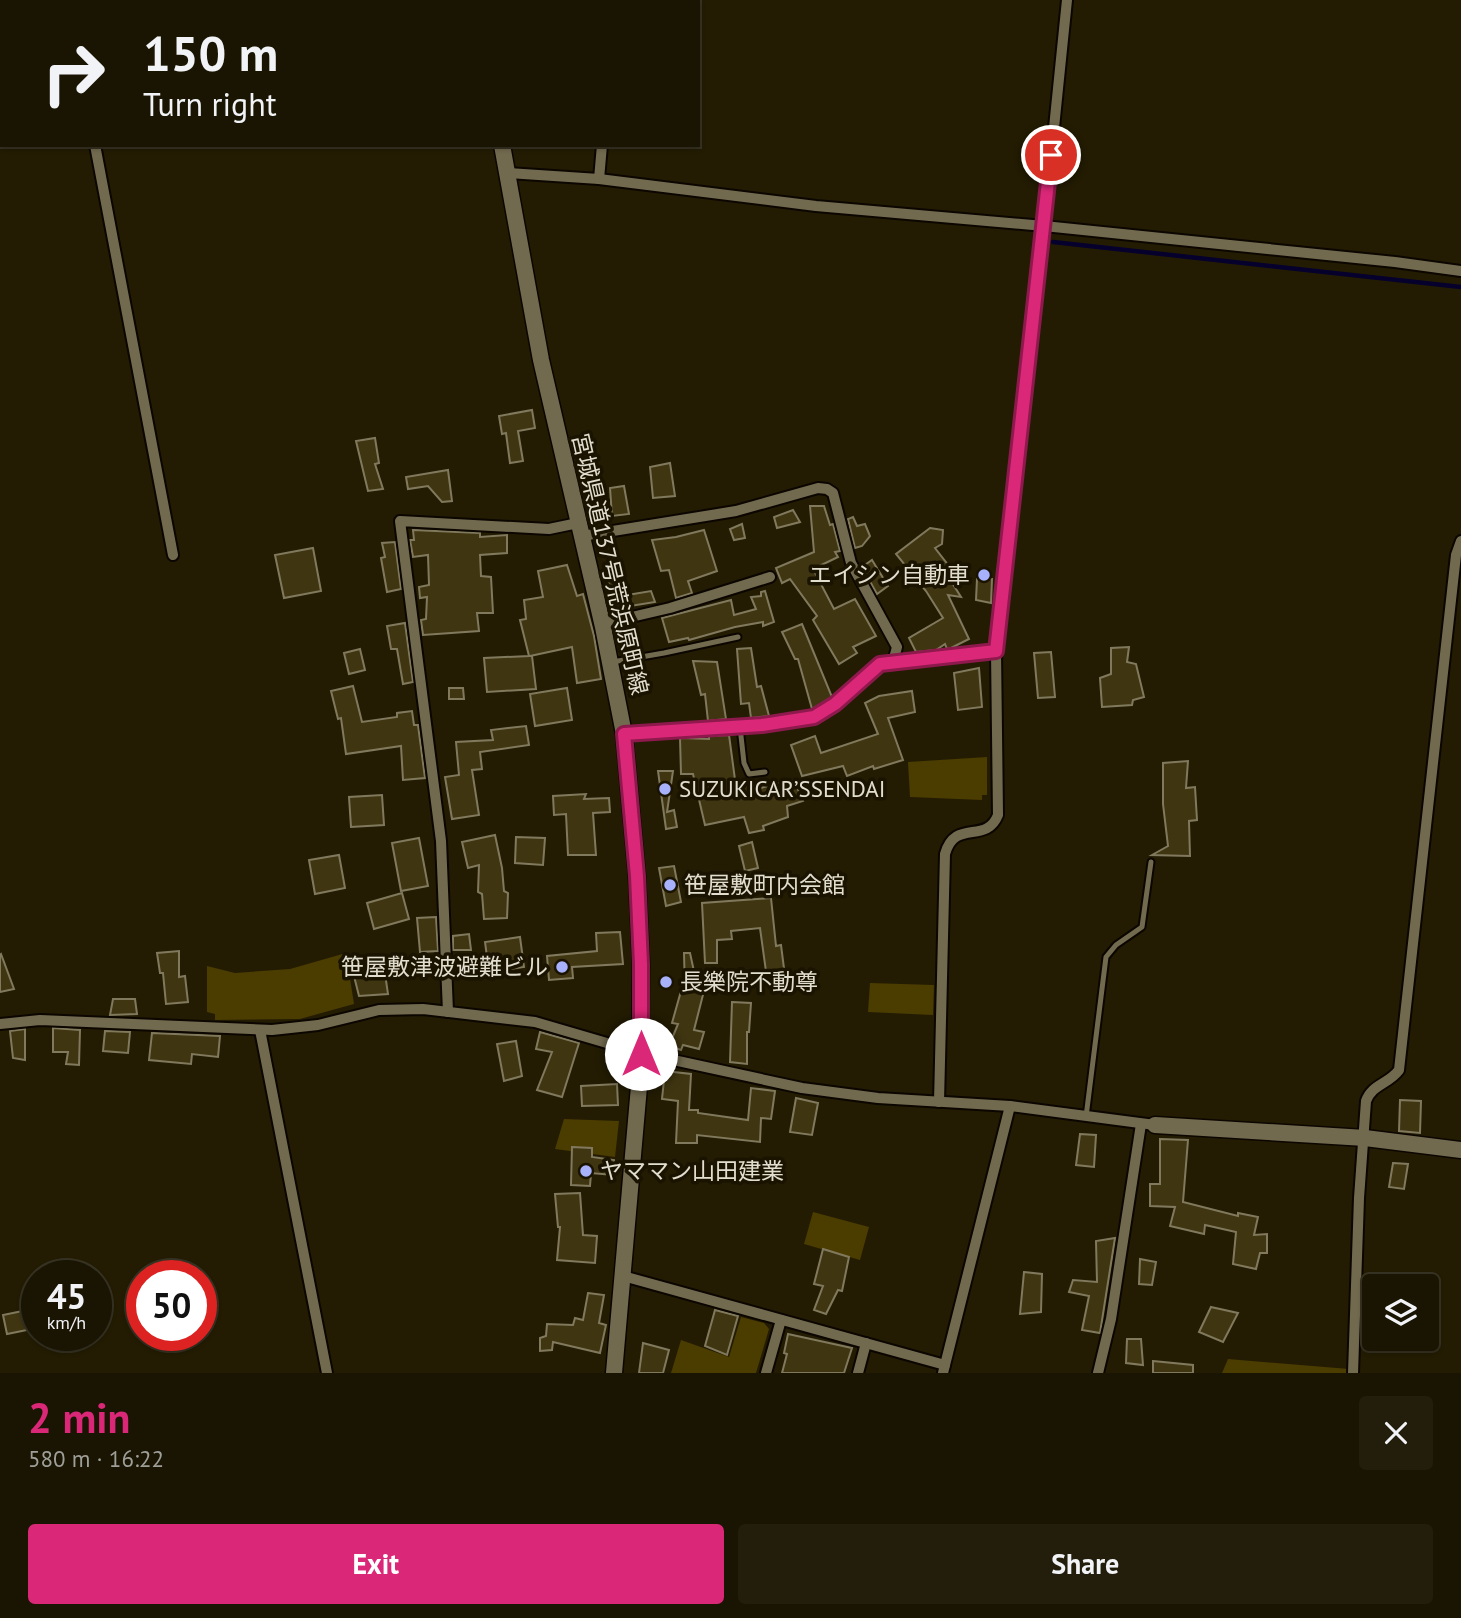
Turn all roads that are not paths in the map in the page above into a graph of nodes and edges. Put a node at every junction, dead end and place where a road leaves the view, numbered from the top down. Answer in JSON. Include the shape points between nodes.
{"nodes":[{"id":1,"x":1067,"y":0,"type":"edge"},
{"id":2,"x":95,"y":147,"type":"edge"},
{"id":3,"x":502,"y":147,"type":"edge"},
{"id":4,"x":602,"y":147,"type":"edge"},
{"id":5,"x":508,"y":173,"type":"junction"},
{"id":6,"x":599,"y":179,"type":"junction"},
{"id":7,"x":1044,"y":226,"type":"junction"},
{"id":8,"x":1461,"y":271,"type":"edge"},
{"id":9,"x":580,"y":530,"type":"junction"},
{"id":10,"x":1461,"y":541,"type":"edge"},
{"id":11,"x":173,"y":555,"type":"dead end"},
{"id":12,"x":770,"y":577,"type":"dead end"},
{"id":13,"x":610,"y":622,"type":"dead end"},
{"id":14,"x":738,"y":637,"type":"dead end"},
{"id":15,"x":996,"y":651,"type":"junction"},
{"id":16,"x":618,"y":661,"type":"dead end"},
{"id":17,"x":893,"y":662,"type":"junction"},
{"id":18,"x":740,"y":727,"type":"junction"},
{"id":19,"x":624,"y":734,"type":"junction"},
{"id":20,"x":765,"y":772,"type":"dead end"},
{"id":21,"x":1151,"y":862,"type":"dead end"},
{"id":22,"x":448,"y":1012,"type":"junction"},
{"id":23,"x":0,"y":1024,"type":"edge"},
{"id":24,"x":260,"y":1030,"type":"junction"},
{"id":25,"x":641,"y":1054,"type":"junction"},
{"id":26,"x":939,"y":1102,"type":"junction"},
{"id":27,"x":1010,"y":1106,"type":"junction"},
{"id":28,"x":1086,"y":1117,"type":"junction"},
{"id":29,"x":1148,"y":1125,"type":"junction"},
{"id":30,"x":1365,"y":1138,"type":"junction"},
{"id":31,"x":1461,"y":1150,"type":"edge"},
{"id":32,"x":623,"y":1276,"type":"junction"},
{"id":33,"x":780,"y":1320,"type":"junction"},
{"id":34,"x":866,"y":1343,"type":"junction"},
{"id":35,"x":944,"y":1369,"type":"edge"},
{"id":36,"x":327,"y":1373,"type":"edge"},
{"id":37,"x":614,"y":1373,"type":"edge"},
{"id":38,"x":766,"y":1373,"type":"edge"},
{"id":39,"x":858,"y":1373,"type":"edge"},
{"id":40,"x":1098,"y":1373,"type":"edge"},
{"id":41,"x":1353,"y":1373,"type":"edge"}],
"edges":[{"from":1,"to":7,"type":"street"},
{"from":2,"to":11,"type":"street"},
{"from":3,"to":5,"type":"main road","name":"宮城県道137号荒浜原町線"},
{"from":4,"to":6,"type":"street"},
{"from":5,"to":6,"type":"street"},
{"from":5,"to":9,"type":"main road","name":"宮城県道137号荒浜原町線","via":[[541,360]]},
{"from":6,"to":7,"type":"street","via":[[816,206]]},
{"from":7,"to":8,"type":"street"},
{"from":7,"to":15,"type":"street"},
{"from":9,"to":17,"type":"street","via":[[723,513],[827,489],[833,493],[851,564],[897,647]]},
{"from":9,"to":19,"type":"main road","name":"宮城県道137号荒浜原町線"},
{"from":9,"to":22,"type":"street","via":[[400,521],[442,841]]},
{"from":10,"to":30,"type":"street","via":[[1399,1070],[1370,1092]]},
{"from":12,"to":13,"type":"street"},
{"from":14,"to":16,"type":"lane"},
{"from":15,"to":17,"type":"street"},
{"from":15,"to":26,"type":"street","via":[[998,816],[995,825],[987,829],[953,838],[945,854]]},
{"from":17,"to":18,"type":"street","via":[[880,664],[814,717]]},
{"from":18,"to":19,"type":"street"},
{"from":18,"to":20,"type":"lane","via":[[749,774]]},
{"from":19,"to":25,"type":"main road","name":"宮城県道137号荒浜原町線","via":[[638,889]]},
{"from":21,"to":28,"type":"lane","via":[[1142,927],[1106,957]]},
{"from":22,"to":24,"type":"street","via":[[379,1010],[318,1025]]},
{"from":22,"to":25,"type":"street","via":[[535,1022]]},
{"from":23,"to":24,"type":"street","via":[[40,1020]]},
{"from":24,"to":36,"type":"street"},
{"from":25,"to":26,"type":"street","via":[[802,1088]]},
{"from":25,"to":32,"type":"main road","name":"宮城県道137号荒浜原町線"},
{"from":26,"to":27,"type":"street"},
{"from":27,"to":28,"type":"street"},
{"from":27,"to":35,"type":"street"},
{"from":28,"to":29,"type":"street"},
{"from":29,"to":30,"type":"main road"},
{"from":29,"to":40,"type":"street"},
{"from":30,"to":31,"type":"main road"},
{"from":30,"to":41,"type":"street"},
{"from":32,"to":33,"type":"street"},
{"from":32,"to":37,"type":"main road","name":"宮城県道137号荒浜原町線"},
{"from":33,"to":34,"type":"street"},
{"from":33,"to":38,"type":"street"},
{"from":34,"to":35,"type":"street"},
{"from":34,"to":39,"type":"street"}]}
